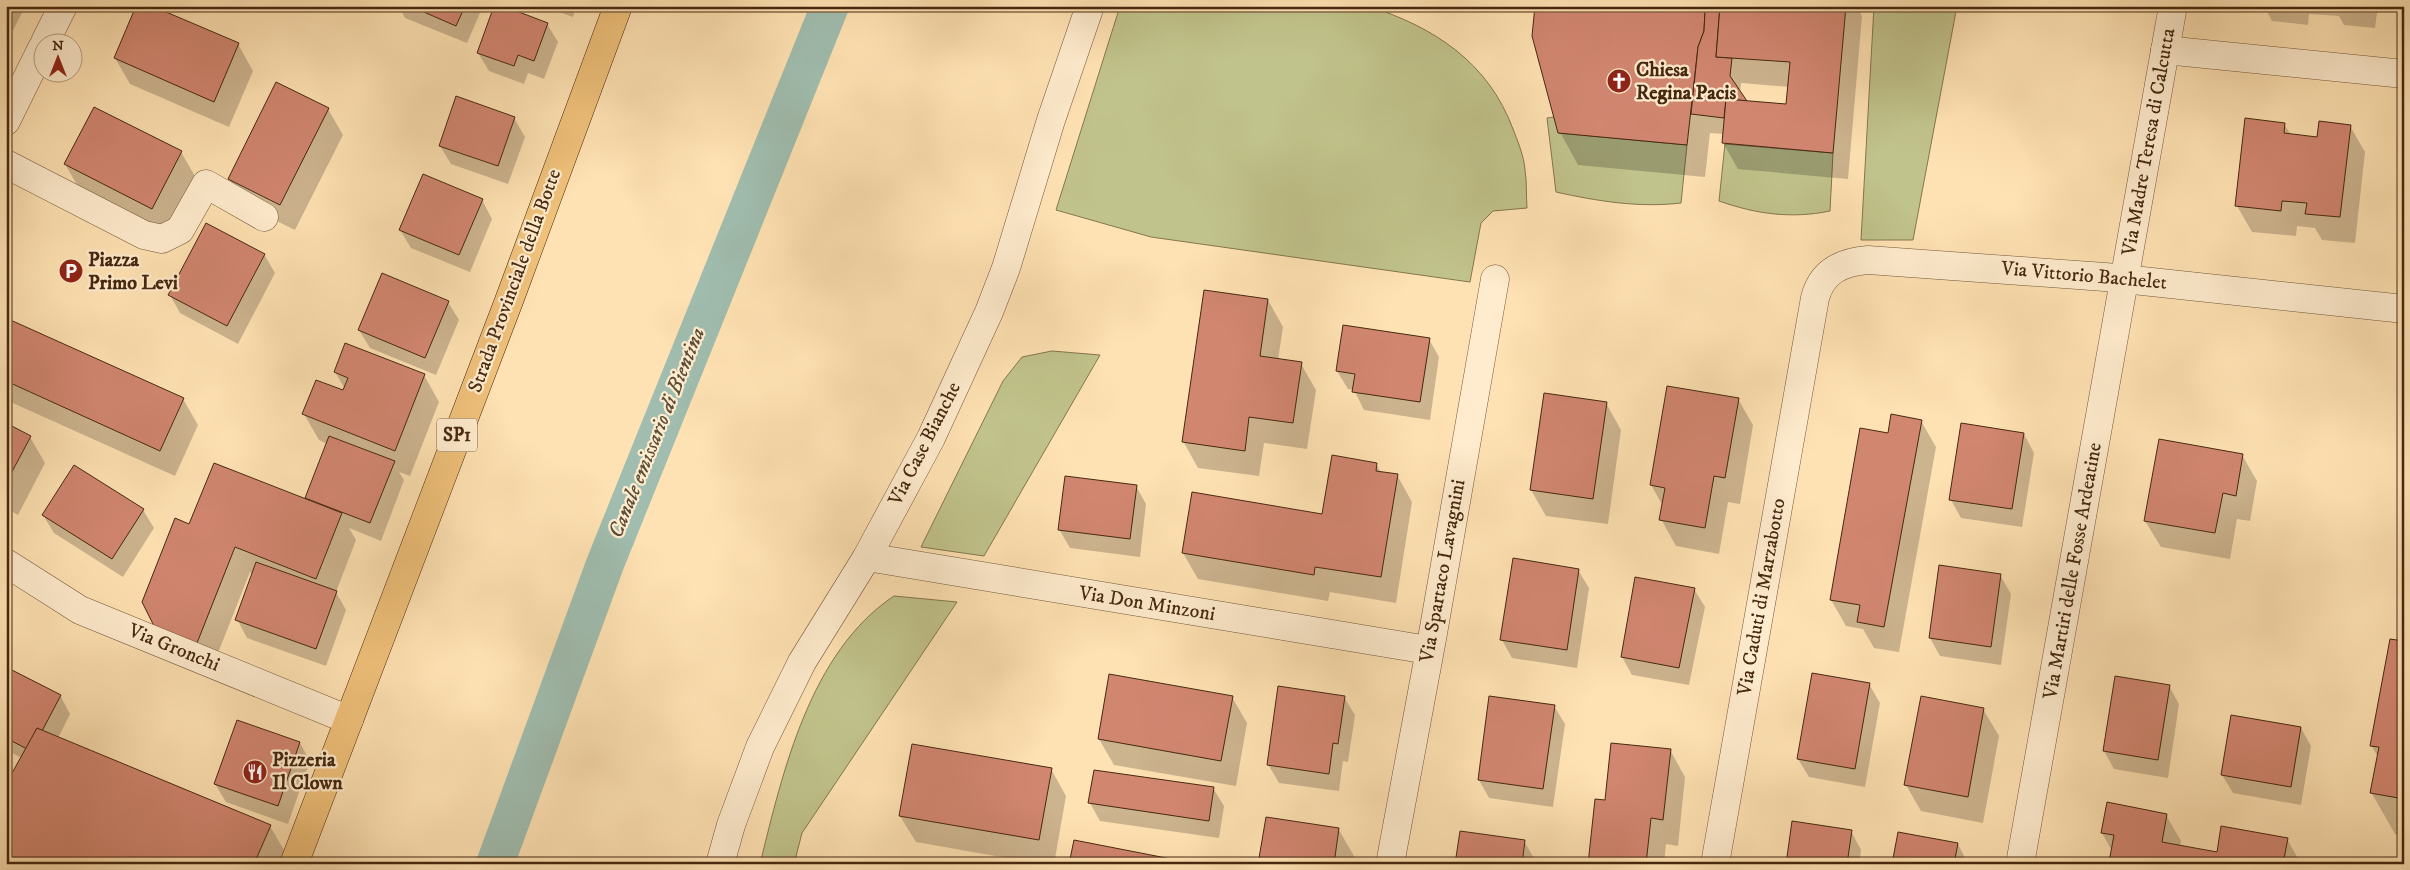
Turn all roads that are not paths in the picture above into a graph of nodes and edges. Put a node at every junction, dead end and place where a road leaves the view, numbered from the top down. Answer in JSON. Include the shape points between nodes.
{"nodes":[{"id":1,"x":63,"y":6,"type":"edge"},
{"id":2,"x":618,"y":6,"type":"edge"},
{"id":3,"x":1090,"y":6,"type":"edge"},
{"id":4,"x":2173,"y":6,"type":"edge"},
{"id":5,"x":50,"y":32,"type":"edge"},
{"id":6,"x":2165,"y":50,"type":"junction"},
{"id":7,"x":32,"y":68,"type":"edge"},
{"id":8,"x":2404,"y":74,"type":"edge"},
{"id":9,"x":6,"y":121,"type":"edge"},
{"id":10,"x":6,"y":164,"type":"edge"},
{"id":11,"x":264,"y":217,"type":"dead end"},
{"id":12,"x":2124,"y":278,"type":"junction"},
{"id":13,"x":1495,"y":279,"type":"dead end"},
{"id":14,"x":2404,"y":308,"type":"edge"},
{"id":15,"x":1809,"y":331,"type":"joint"},
{"id":16,"x":867,"y":557,"type":"junction"},
{"id":17,"x":6,"y":562,"type":"edge"},
{"id":18,"x":1428,"y":650,"type":"junction"},
{"id":19,"x":349,"y":720,"type":"junction"},
{"id":20,"x":294,"y":864,"type":"edge"},
{"id":21,"x":720,"y":864,"type":"edge"},
{"id":22,"x":1390,"y":864,"type":"edge"},
{"id":23,"x":1715,"y":864,"type":"edge"},
{"id":24,"x":2020,"y":864,"type":"edge"}],
"edges":[{"from":1,"to":5,"type":"street"},
{"from":2,"to":19,"type":"main road","name":"Strada Provinciale della Botte","number":"SP1"},
{"from":3,"to":16,"type":"street","name":"Via Case Bianche","via":[[989,312],[931,438]]},
{"from":4,"to":6,"type":"street","name":"Via Madre Teresa di Calcutta"},
{"from":6,"to":8,"type":"street"},
{"from":6,"to":12,"type":"street","name":"Via Madre Teresa di Calcutta"},
{"from":7,"to":9,"type":"street"},
{"from":10,"to":11,"type":"street","via":[[144,235],[162,239],[180,230],[206,184]]},
{"from":12,"to":14,"type":"street","name":"Via Vittorio Bachelet"},
{"from":12,"to":15,"type":"street","name":"Via Vittorio Bachelet","via":[[1853,261],[1824,277],[1818,288]]},
{"from":12,"to":24,"type":"street","name":"Via Martiri delle Fosse Ardeatine"},
{"from":13,"to":18,"type":"street","name":"Via Spartaco Lavagnini"},
{"from":15,"to":23,"type":"street","name":"Via Caduti di Marzabotto"},
{"from":16,"to":18,"type":"street","name":"Via Don Minzoni"},
{"from":16,"to":21,"type":"street","name":"Via Case Bianche","via":[[802,662],[760,748]]},
{"from":17,"to":19,"type":"street","name":"Via Gronchi","via":[[80,610]]},
{"from":18,"to":22,"type":"street","name":"Via Spartaco Lavagnini"},
{"from":19,"to":20,"type":"main road","name":"Strada Provinciale della Botte","number":"SP1"}]}
